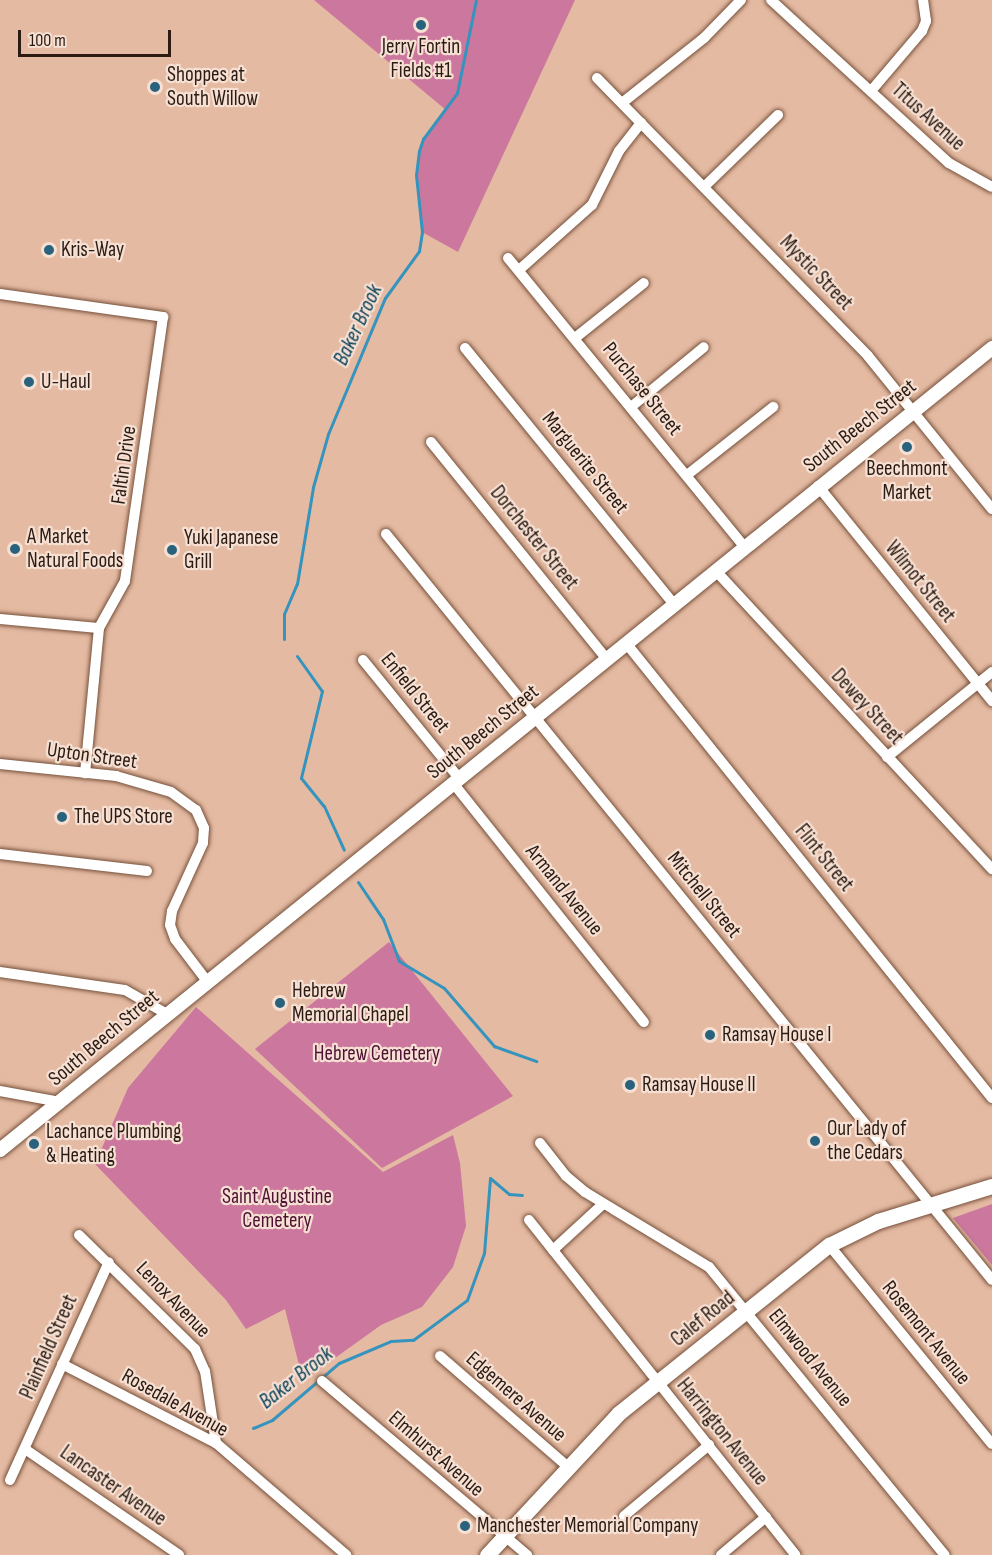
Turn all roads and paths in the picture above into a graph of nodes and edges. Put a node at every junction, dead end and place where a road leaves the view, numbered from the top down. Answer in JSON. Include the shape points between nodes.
{"nodes":[{"id":1,"x":741,"y":0,"type":"edge"},
{"id":2,"x":771,"y":0,"type":"edge"},
{"id":3,"x":923,"y":0,"type":"edge"},
{"id":4,"x":597,"y":78,"type":"dead end"},
{"id":5,"x":871,"y":91,"type":"junction"},
{"id":6,"x":622,"y":103,"type":"junction"},
{"id":7,"x":778,"y":115,"type":"dead end"},
{"id":8,"x":640,"y":123,"type":"junction"},
{"id":9,"x":705,"y":186,"type":"junction"},
{"id":10,"x":992,"y":187,"type":"edge"},
{"id":11,"x":508,"y":258,"type":"dead end"},
{"id":12,"x":519,"y":270,"type":"junction"},
{"id":13,"x":644,"y":283,"type":"dead end"},
{"id":14,"x":0,"y":294,"type":"edge"},
{"id":15,"x":575,"y":338,"type":"junction"},
{"id":16,"x":704,"y":347,"type":"dead end"},
{"id":17,"x":465,"y":348,"type":"dead end"},
{"id":18,"x":992,"y":348,"type":"edge"},
{"id":19,"x":631,"y":407,"type":"junction"},
{"id":20,"x":773,"y":407,"type":"dead end"},
{"id":21,"x":912,"y":411,"type":"junction"},
{"id":22,"x":431,"y":442,"type":"dead end"},
{"id":23,"x":687,"y":475,"type":"junction"},
{"id":24,"x":818,"y":486,"type":"junction"},
{"id":25,"x":992,"y":509,"type":"edge"},
{"id":26,"x":386,"y":534,"type":"dead end"},
{"id":27,"x":744,"y":546,"type":"junction"},
{"id":28,"x":715,"y":570,"type":"junction"},
{"id":29,"x":674,"y":604,"type":"junction"},
{"id":30,"x":0,"y":618,"type":"edge"},
{"id":31,"x":99,"y":628,"type":"junction"},
{"id":32,"x":626,"y":643,"type":"junction"},
{"id":33,"x":606,"y":658,"type":"junction"},
{"id":34,"x":363,"y":660,"type":"dead end"},
{"id":35,"x":992,"y":672,"type":"edge"},
{"id":36,"x":977,"y":684,"type":"junction"},
{"id":37,"x":992,"y":701,"type":"edge"},
{"id":38,"x":535,"y":717,"type":"junction"},
{"id":39,"x":887,"y":757,"type":"junction"},
{"id":40,"x":0,"y":764,"type":"edge"},
{"id":41,"x":85,"y":773,"type":"junction"},
{"id":42,"x":456,"y":781,"type":"junction"},
{"id":43,"x":0,"y":854,"type":"edge"},
{"id":44,"x":992,"y":869,"type":"edge"},
{"id":45,"x":147,"y":871,"type":"dead end"},
{"id":46,"x":0,"y":972,"type":"edge"},
{"id":47,"x":207,"y":981,"type":"junction"},
{"id":48,"x":167,"y":1014,"type":"junction"},
{"id":49,"x":644,"y":1022,"type":"dead end"},
{"id":50,"x":0,"y":1091,"type":"edge"},
{"id":51,"x":992,"y":1098,"type":"edge"},
{"id":52,"x":60,"y":1102,"type":"junction"},
{"id":53,"x":540,"y":1143,"type":"dead end"},
{"id":54,"x":0,"y":1150,"type":"edge"},
{"id":55,"x":992,"y":1186,"type":"edge"},
{"id":56,"x":603,"y":1204,"type":"junction"},
{"id":57,"x":931,"y":1205,"type":"junction"},
{"id":58,"x":529,"y":1220,"type":"dead end"},
{"id":59,"x":79,"y":1235,"type":"dead end"},
{"id":60,"x":830,"y":1245,"type":"junction"},
{"id":61,"x":553,"y":1250,"type":"junction"},
{"id":62,"x":109,"y":1262,"type":"junction"},
{"id":63,"x":992,"y":1281,"type":"edge"},
{"id":64,"x":746,"y":1311,"type":"junction"},
{"id":65,"x":440,"y":1356,"type":"dead end"},
{"id":66,"x":62,"y":1364,"type":"junction"},
{"id":67,"x":322,"y":1381,"type":"dead end"},
{"id":68,"x":656,"y":1383,"type":"junction"},
{"id":69,"x":216,"y":1443,"type":"junction"},
{"id":70,"x":992,"y":1444,"type":"edge"},
{"id":71,"x":709,"y":1445,"type":"junction"},
{"id":72,"x":25,"y":1449,"type":"junction"},
{"id":73,"x":567,"y":1466,"type":"junction"},
{"id":74,"x":10,"y":1480,"type":"dead end"},
{"id":75,"x":624,"y":1516,"type":"dead end"},
{"id":76,"x":766,"y":1517,"type":"junction"},
{"id":77,"x":505,"y":1535,"type":"junction"},
{"id":78,"x":179,"y":1555,"type":"edge"},
{"id":79,"x":346,"y":1555,"type":"edge"},
{"id":80,"x":487,"y":1555,"type":"edge"},
{"id":81,"x":526,"y":1555,"type":"edge"},
{"id":82,"x":721,"y":1555,"type":"edge"},
{"id":83,"x":795,"y":1555,"type":"edge"},
{"id":84,"x":945,"y":1555,"type":"edge"}],
"edges":[{"from":1,"to":6,"type":"street","via":[[704,38]]},
{"from":2,"to":5,"type":"street","name":"Titus Avenue"},
{"from":3,"to":5,"type":"street","name":"Titus Avenue","via":[[926,21],[922,31]]},
{"from":4,"to":6,"type":"street","name":"Mystic Street"},
{"from":5,"to":10,"type":"street","name":"Titus Avenue","via":[[949,163]]},
{"from":6,"to":8,"type":"street","name":"Mystic Street"},
{"from":7,"to":9,"type":"street"},
{"from":8,"to":9,"type":"street","name":"Mystic Street"},
{"from":8,"to":12,"type":"street","via":[[619,151],[592,205]]},
{"from":9,"to":21,"type":"street","name":"Mystic Street","via":[[828,312]]},
{"from":11,"to":12,"type":"street","name":"Purchase Street"},
{"from":12,"to":15,"type":"street","name":"Purchase Street"},
{"from":13,"to":15,"type":"street"},
{"from":14,"to":31,"type":"street","name":"Faltin Drive","via":[[163,317],[125,581]]},
{"from":15,"to":19,"type":"street","name":"Purchase Street"},
{"from":16,"to":19,"type":"street"},
{"from":17,"to":29,"type":"street","name":"Marguerite Street"},
{"from":18,"to":21,"type":"street","name":"South Beech Street"},
{"from":19,"to":23,"type":"street","name":"Purchase Street"},
{"from":20,"to":23,"type":"street"},
{"from":21,"to":24,"type":"street","name":"South Beech Street"},
{"from":21,"to":25,"type":"street","name":"Mystic Street"},
{"from":22,"to":33,"type":"street","name":"Dorchester Street"},
{"from":23,"to":27,"type":"street","name":"Purchase Street"},
{"from":24,"to":27,"type":"street","name":"South Beech Street"},
{"from":24,"to":36,"type":"street","name":"Wilmot Street"},
{"from":26,"to":38,"type":"street","name":"Mitchell Street"},
{"from":27,"to":28,"type":"street","name":"South Beech Street"},
{"from":28,"to":29,"type":"street","name":"South Beech Street"},
{"from":28,"to":39,"type":"street","name":"Dewey Street"},
{"from":29,"to":32,"type":"street","name":"South Beech Street"},
{"from":30,"to":31,"type":"street"},
{"from":31,"to":41,"type":"street","name":"Faltin Drive"},
{"from":32,"to":33,"type":"street","name":"South Beech Street"},
{"from":32,"to":51,"type":"street","name":"Flint Street"},
{"from":33,"to":38,"type":"street","name":"South Beech Street"},
{"from":34,"to":42,"type":"street","name":"Enfield Street"},
{"from":35,"to":36,"type":"street"},
{"from":36,"to":37,"type":"street","name":"Wilmot Street"},
{"from":36,"to":39,"type":"street"},
{"from":38,"to":42,"type":"street","name":"South Beech Street"},
{"from":38,"to":57,"type":"street","name":"Mitchell Street"},
{"from":39,"to":44,"type":"street","name":"Dewey Street"},
{"from":40,"to":41,"type":"street","name":"Upton Street"},
{"from":41,"to":47,"type":"street","name":"Upton Street","via":[[142,783],[177,795],[196,810],[204,828],[203,843],[172,910],[170,925],[175,939]]},
{"from":42,"to":47,"type":"street","name":"South Beech Street"},
{"from":42,"to":49,"type":"street","name":"Armand Avenue"},
{"from":43,"to":45,"type":"street"},
{"from":46,"to":48,"type":"street","via":[[125,990]]},
{"from":47,"to":48,"type":"street","name":"South Beech Street"},
{"from":48,"to":52,"type":"street","name":"South Beech Street"},
{"from":50,"to":52,"type":"street"},
{"from":52,"to":54,"type":"street","name":"South Beech Street"},
{"from":53,"to":56,"type":"street","name":"Elmwood Avenue","via":[[566,1176]]},
{"from":55,"to":57,"type":"main road","name":"Calef Road"},
{"from":56,"to":61,"type":"street"},
{"from":56,"to":64,"type":"street","name":"Elmwood Avenue","via":[[699,1260]]},
{"from":57,"to":60,"type":"main road","name":"Calef Road","via":[[862,1227]]},
{"from":57,"to":63,"type":"street","name":"Mitchell Street"},
{"from":58,"to":61,"type":"street","name":"Harrington Avenue"},
{"from":59,"to":62,"type":"street","name":"Lenox Avenue"},
{"from":60,"to":64,"type":"main road","name":"Calef Road"},
{"from":60,"to":70,"type":"street","name":"Rosemont Avenue"},
{"from":61,"to":68,"type":"street","name":"Harrington Avenue"},
{"from":62,"to":66,"type":"street","name":"Plainfield Street"},
{"from":62,"to":69,"type":"street","name":"Lenox Avenue","via":[[195,1349],[205,1371]]},
{"from":64,"to":68,"type":"main road","name":"Calef Road"},
{"from":64,"to":84,"type":"street","name":"Elmwood Avenue"},
{"from":65,"to":73,"type":"street","name":"Edgemere Avenue"},
{"from":66,"to":69,"type":"street","name":"Rosedale Avenue"},
{"from":66,"to":72,"type":"street","name":"Plainfield Street"},
{"from":67,"to":77,"type":"street","name":"Elmhurst Avenue"},
{"from":68,"to":71,"type":"street","name":"Harrington Avenue"},
{"from":68,"to":73,"type":"main road","name":"Calef Road"},
{"from":69,"to":79,"type":"street","name":"Rosedale Avenue"},
{"from":71,"to":75,"type":"street"},
{"from":71,"to":76,"type":"street","name":"Harrington Avenue"},
{"from":72,"to":74,"type":"street","name":"Plainfield Street"},
{"from":72,"to":78,"type":"street","name":"Lancaster Avenue"},
{"from":73,"to":77,"type":"main road","name":"Calef Road"},
{"from":76,"to":82,"type":"street"},
{"from":76,"to":83,"type":"street","name":"Harrington Avenue"},
{"from":77,"to":80,"type":"main road","name":"Calef Road"},
{"from":77,"to":81,"type":"street","name":"Elmhurst Avenue"}]}
